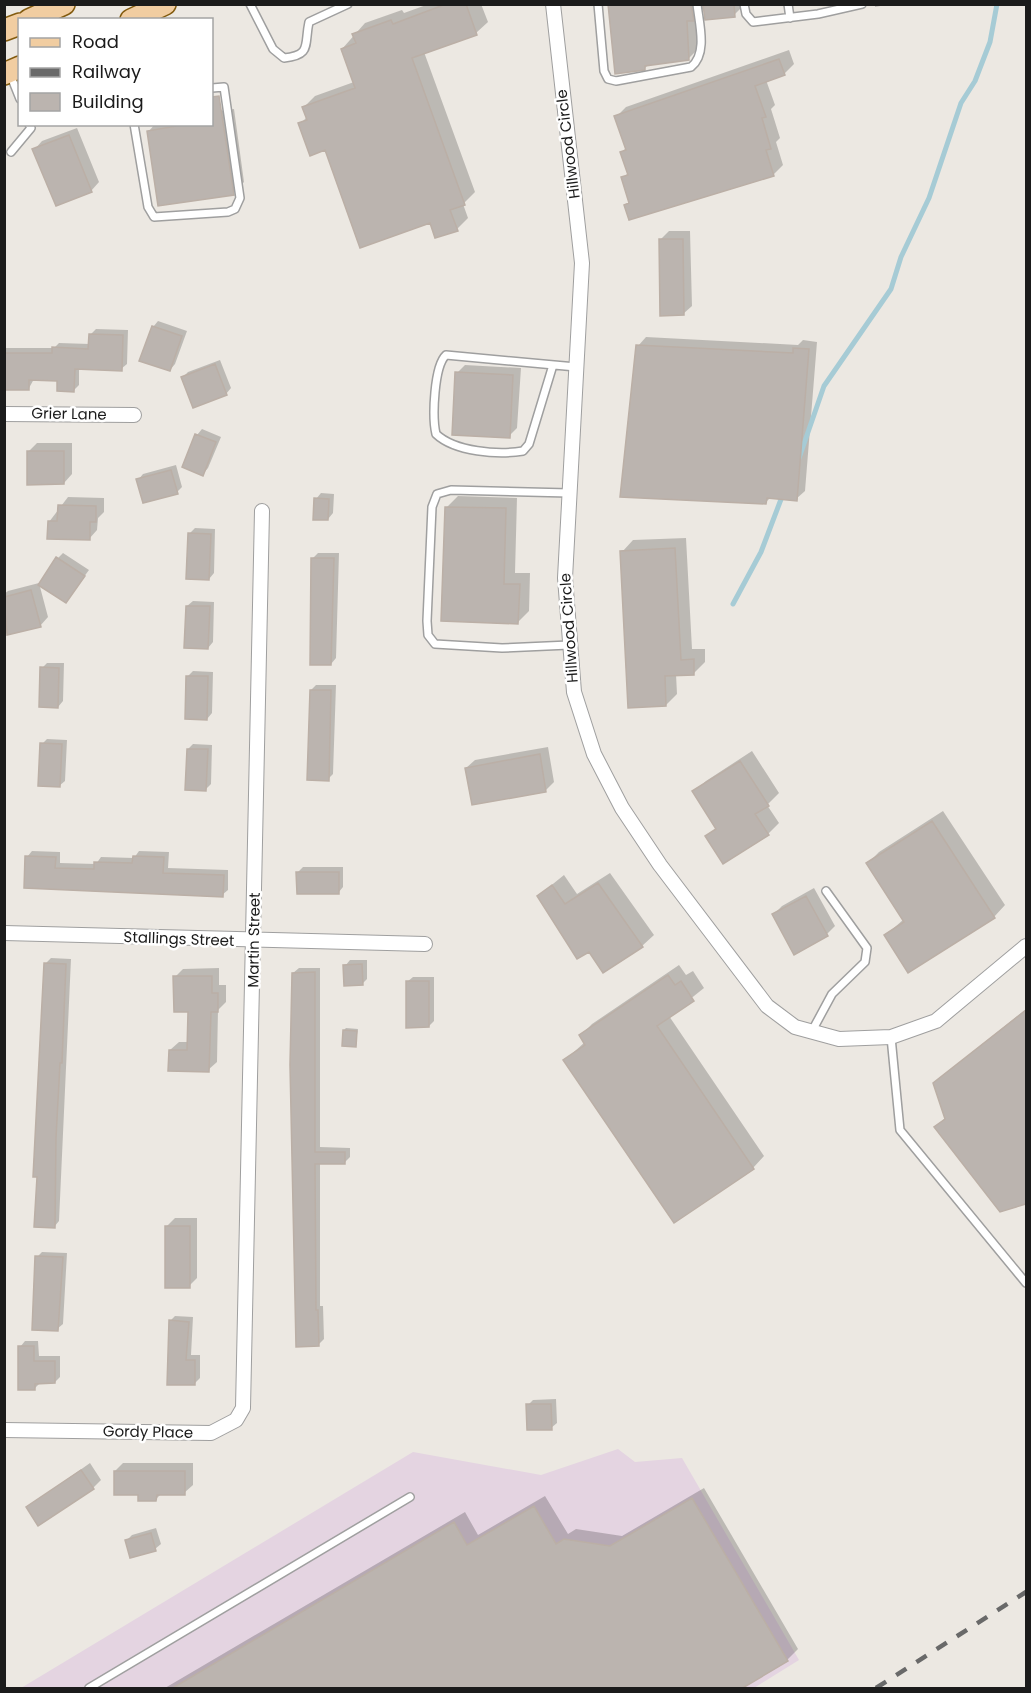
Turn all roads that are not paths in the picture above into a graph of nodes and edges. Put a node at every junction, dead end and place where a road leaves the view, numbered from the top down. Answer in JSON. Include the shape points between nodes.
{"nodes":[{"id":1,"x":64,"y":4,"type":"edge"},
{"id":2,"x":165,"y":4,"type":"edge"},
{"id":3,"x":250,"y":4,"type":"edge"},
{"id":4,"x":348,"y":4,"type":"edge"},
{"id":5,"x":553,"y":4,"type":"edge"},
{"id":6,"x":598,"y":4,"type":"edge"},
{"id":7,"x":697,"y":4,"type":"edge"},
{"id":8,"x":744,"y":4,"type":"edge"},
{"id":9,"x":788,"y":4,"type":"edge"},
{"id":10,"x":862,"y":4,"type":"edge"},
{"id":11,"x":829,"y":8,"type":"edge"},
{"id":12,"x":33,"y":18,"type":"edge"},
{"id":13,"x":135,"y":18,"type":"edge"},
{"id":14,"x":790,"y":18,"type":"junction"},
{"id":15,"x":11,"y":71,"type":"edge"},
{"id":16,"x":213,"y":88,"type":"edge"},
{"id":17,"x":18,"y":93,"type":"edge"},
{"id":18,"x":30,"y":126,"type":"edge"},
{"id":19,"x":134,"y":126,"type":"edge"},
{"id":20,"x":11,"y":152,"type":"dead end"},
{"id":21,"x":553,"y":365,"type":"junction"},
{"id":22,"x":576,"y":367,"type":"junction"},
{"id":23,"x":4,"y":414,"type":"edge"},
{"id":24,"x":134,"y":415,"type":"dead end"},
{"id":25,"x":569,"y":493,"type":"junction"},
{"id":26,"x":262,"y":511,"type":"dead end"},
{"id":27,"x":569,"y":645,"type":"junction"},
{"id":28,"x":826,"y":891,"type":"dead end"},
{"id":29,"x":4,"y":933,"type":"edge"},
{"id":30,"x":254,"y":942,"type":"junction"},
{"id":31,"x":425,"y":944,"type":"dead end"},
{"id":32,"x":1026,"y":946,"type":"edge"},
{"id":33,"x":812,"y":1031,"type":"junction"},
{"id":34,"x":891,"y":1037,"type":"junction"},
{"id":35,"x":1026,"y":1283,"type":"edge"},
{"id":36,"x":244,"y":1370,"type":"joint"},
{"id":37,"x":4,"y":1430,"type":"edge"},
{"id":38,"x":410,"y":1497,"type":"dead end"},
{"id":39,"x":89,"y":1689,"type":"edge"}],
"edges":[{"from":1,"to":12,"type":"main road"},
{"from":2,"to":13,"type":"main road"},
{"from":3,"to":4,"type":"lane","via":[[273,49],[284,58],[299,57],[307,48],[309,22]]},
{"from":5,"to":22,"type":"street","name":"Hillwood Circle","via":[[582,263]]},
{"from":6,"to":7,"type":"lane","via":[[604,71],[608,79],[616,81],[690,67],[697,62],[701,48]]},
{"from":8,"to":14,"type":"lane","via":[[753,22]]},
{"from":9,"to":14,"type":"lane"},
{"from":10,"to":11,"type":"lane"},
{"from":11,"to":14,"type":"lane"},
{"from":15,"to":17,"type":"lane"},
{"from":16,"to":19,"type":"lane","via":[[224,87],[240,198],[235,209],[154,217],[148,207]]},
{"from":18,"to":20,"type":"lane"},
{"from":21,"to":21,"type":"lane","via":[[446,355],[441,360],[435,401],[436,434],[445,443],[469,448],[523,451],[529,444]]},
{"from":21,"to":22,"type":"lane"},
{"from":22,"to":25,"type":"street","name":"Hillwood Circle"},
{"from":23,"to":24,"type":"street","name":"Grier Lane"},
{"from":25,"to":27,"type":"street","name":"Hillwood Circle","via":[[565,578]]},
{"from":25,"to":27,"type":"lane","via":[[450,490],[437,494],[432,507],[427,621],[428,635],[435,644],[501,648]]},
{"from":26,"to":30,"type":"street","name":"Martin Street"},
{"from":27,"to":33,"type":"street","name":"Hillwood Circle","via":[[574,692],[591,744],[622,808],[766,1006],[795,1027]]},
{"from":28,"to":33,"type":"lane","via":[[867,948],[865,962],[832,994]]},
{"from":29,"to":30,"type":"street","name":"Stallings Street"},
{"from":30,"to":31,"type":"street","name":"Stallings Street"},
{"from":30,"to":36,"type":"street","name":"Martin Street"},
{"from":32,"to":34,"type":"street","name":"Hillwood Circle","via":[[936,1021]]},
{"from":33,"to":34,"type":"street","name":"Hillwood Circle","via":[[839,1039]]},
{"from":34,"to":35,"type":"lane","via":[[900,1130]]},
{"from":36,"to":37,"type":"street","name":"Gordy Place","via":[[243,1408],[236,1420],[211,1433]]},
{"from":38,"to":39,"type":"lane"}]}
